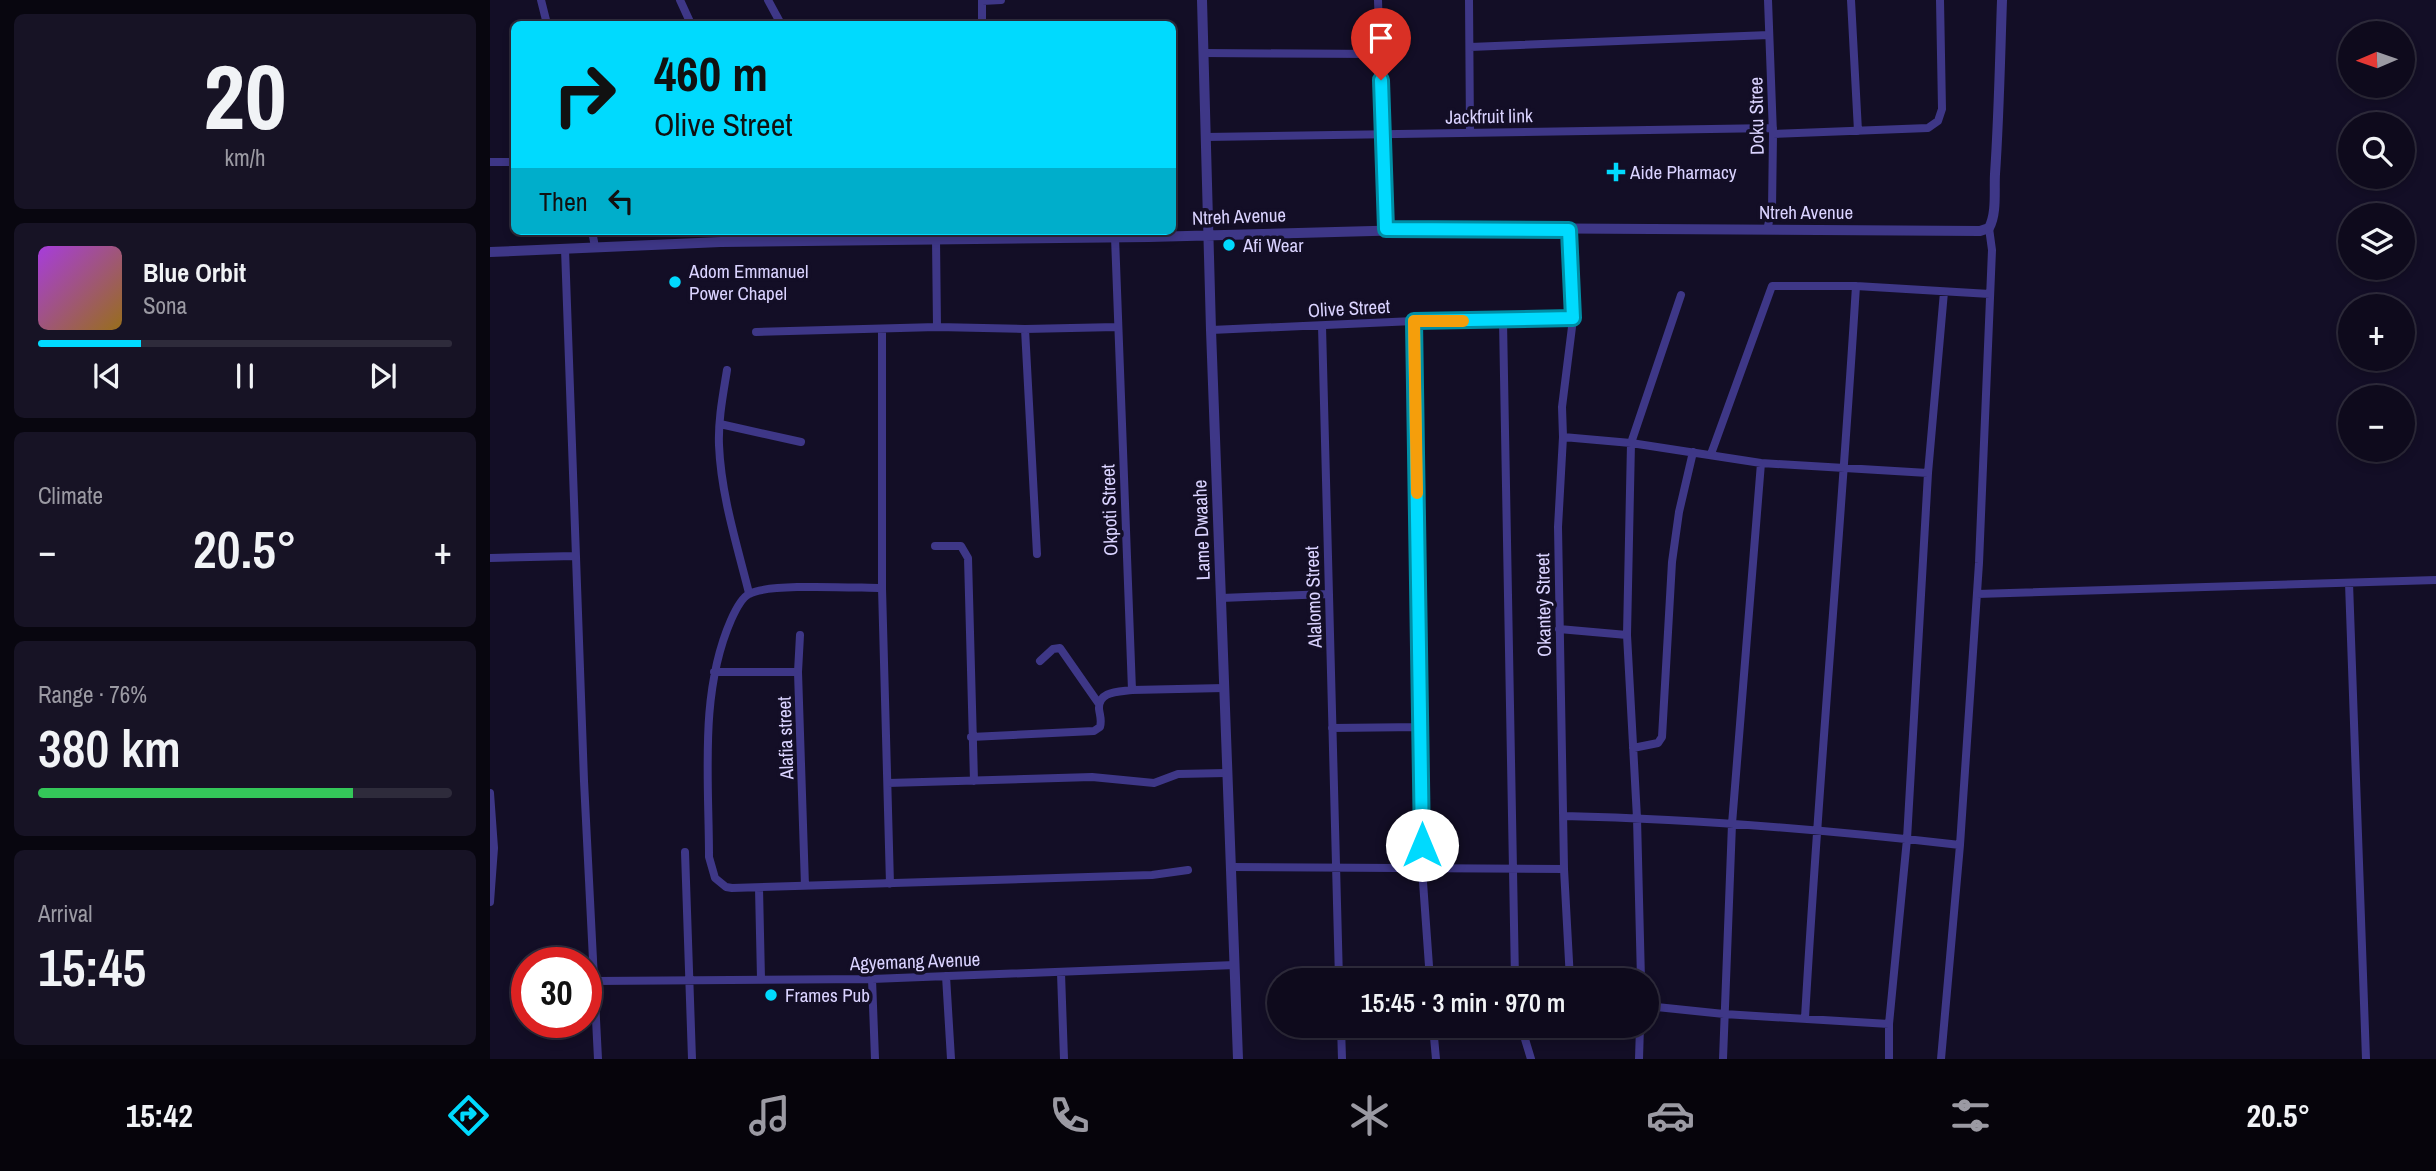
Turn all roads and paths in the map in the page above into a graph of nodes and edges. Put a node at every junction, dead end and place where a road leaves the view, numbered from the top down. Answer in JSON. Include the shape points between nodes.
{"nodes":[{"id":1,"x":541,"y":0,"type":"edge"},
{"id":2,"x":680,"y":0,"type":"edge"},
{"id":3,"x":768,"y":0,"type":"edge"},
{"id":4,"x":982,"y":0,"type":"edge"},
{"id":5,"x":1001,"y":0,"type":"edge"},
{"id":6,"x":1202,"y":0,"type":"edge"},
{"id":7,"x":1378,"y":0,"type":"edge"},
{"id":8,"x":1469,"y":0,"type":"edge"},
{"id":9,"x":1768,"y":0,"type":"edge"},
{"id":10,"x":1852,"y":0,"type":"edge"},
{"id":11,"x":1940,"y":0,"type":"edge"},
{"id":12,"x":2002,"y":0,"type":"edge"},
{"id":13,"x":546,"y":21,"type":"edge"},
{"id":14,"x":690,"y":21,"type":"edge"},
{"id":15,"x":778,"y":21,"type":"edge"},
{"id":16,"x":982,"y":21,"type":"edge"},
{"id":17,"x":1769,"y":35,"type":"junction"},
{"id":18,"x":1470,"y":47,"type":"junction"},
{"id":19,"x":1204,"y":53,"type":"junction"},
{"id":20,"x":1380,"y":54,"type":"junction"},
{"id":21,"x":1773,"y":131,"type":"junction"},
{"id":22,"x":1858,"y":131,"type":"junction"},
{"id":23,"x":1471,"y":132,"type":"junction"},
{"id":24,"x":1383,"y":133,"type":"junction"},
{"id":25,"x":1205,"y":137,"type":"junction"},
{"id":26,"x":490,"y":162,"type":"edge"},
{"id":27,"x":511,"y":162,"type":"edge"},
{"id":28,"x":1989,"y":228,"type":"junction"},
{"id":29,"x":1386,"y":229,"type":"junction"},
{"id":30,"x":1569,"y":230,"type":"junction"},
{"id":31,"x":1767,"y":230,"type":"junction"},
{"id":32,"x":1209,"y":234,"type":"junction"},
{"id":33,"x":593,"y":235,"type":"edge"},
{"id":34,"x":823,"y":235,"type":"edge"},
{"id":35,"x":905,"y":235,"type":"edge"},
{"id":36,"x":990,"y":235,"type":"edge"},
{"id":37,"x":1115,"y":237,"type":"junction"},
{"id":38,"x":936,"y":239,"type":"junction"},
{"id":39,"x":595,"y":247,"type":"junction"},
{"id":40,"x":565,"y":248,"type":"junction"},
{"id":41,"x":490,"y":252,"type":"edge"},
{"id":42,"x":1856,"y":286,"type":"junction"},
{"id":43,"x":1944,"y":292,"type":"junction"},
{"id":44,"x":1990,"y":294,"type":"junction"},
{"id":45,"x":1681,"y":295,"type":"dead end"},
{"id":46,"x":1573,"y":318,"type":"junction"},
{"id":47,"x":1414,"y":321,"type":"junction"},
{"id":48,"x":1503,"y":321,"type":"junction"},
{"id":49,"x":1322,"y":326,"type":"junction"},
{"id":50,"x":937,"y":327,"type":"junction"},
{"id":51,"x":1118,"y":327,"type":"junction"},
{"id":52,"x":882,"y":329,"type":"junction"},
{"id":53,"x":1025,"y":330,"type":"junction"},
{"id":54,"x":1211,"y":330,"type":"junction"},
{"id":55,"x":756,"y":332,"type":"dead end"},
{"id":56,"x":727,"y":370,"type":"dead end"},
{"id":57,"x":720,"y":424,"type":"junction"},
{"id":58,"x":1563,"y":437,"type":"junction"},
{"id":59,"x":801,"y":442,"type":"dead end"},
{"id":60,"x":1631,"y":443,"type":"junction"},
{"id":61,"x":1693,"y":452,"type":"junction"},
{"id":62,"x":1711,"y":454,"type":"junction"},
{"id":63,"x":1761,"y":463,"type":"junction"},
{"id":64,"x":1845,"y":468,"type":"junction"},
{"id":65,"x":1928,"y":473,"type":"junction"},
{"id":66,"x":934,"y":546,"type":"dead end"},
{"id":67,"x":1037,"y":554,"type":"dead end"},
{"id":68,"x":575,"y":556,"type":"junction"},
{"id":69,"x":490,"y":558,"type":"edge"},
{"id":70,"x":2436,"y":580,"type":"edge"},
{"id":71,"x":2349,"y":583,"type":"junction"},
{"id":72,"x":882,"y":588,"type":"junction"},
{"id":73,"x":749,"y":593,"type":"junction"},
{"id":74,"x":1328,"y":594,"type":"junction"},
{"id":75,"x":1977,"y":594,"type":"junction"},
{"id":76,"x":1221,"y":598,"type":"junction"},
{"id":77,"x":1559,"y":629,"type":"junction"},
{"id":78,"x":800,"y":635,"type":"dead end"},
{"id":79,"x":1627,"y":635,"type":"junction"},
{"id":80,"x":1040,"y":661,"type":"dead end"},
{"id":81,"x":714,"y":672,"type":"junction"},
{"id":82,"x":797,"y":672,"type":"junction"},
{"id":83,"x":1224,"y":688,"type":"junction"},
{"id":84,"x":1132,"y":690,"type":"junction"},
{"id":85,"x":1099,"y":704,"type":"junction"},
{"id":86,"x":1421,"y":727,"type":"junction"},
{"id":87,"x":1332,"y":728,"type":"junction"},
{"id":88,"x":971,"y":737,"type":"junction"},
{"id":89,"x":1633,"y":748,"type":"junction"},
{"id":90,"x":1226,"y":773,"type":"junction"},
{"id":91,"x":974,"y":781,"type":"junction"},
{"id":92,"x":888,"y":783,"type":"junction"},
{"id":93,"x":490,"y":793,"type":"edge"},
{"id":94,"x":1564,"y":816,"type":"junction"},
{"id":95,"x":1637,"y":818,"type":"junction"},
{"id":96,"x":1732,"y":824,"type":"junction"},
{"id":97,"x":1816,"y":830,"type":"junction"},
{"id":98,"x":1907,"y":839,"type":"junction"},
{"id":99,"x":1960,"y":845,"type":"junction"},
{"id":100,"x":685,"y":852,"type":"dead end"},
{"id":101,"x":1231,"y":867,"type":"junction"},
{"id":102,"x":1512,"y":867,"type":"junction"},
{"id":103,"x":1335,"y":868,"type":"junction"},
{"id":104,"x":1422,"y":869,"type":"junction"},
{"id":105,"x":1564,"y":869,"type":"junction"},
{"id":106,"x":1188,"y":870,"type":"dead end"},
{"id":107,"x":890,"y":884,"type":"junction"},
{"id":108,"x":805,"y":887,"type":"junction"},
{"id":109,"x":759,"y":888,"type":"junction"},
{"id":110,"x":490,"y":902,"type":"edge"},
{"id":111,"x":593,"y":947,"type":"edge"},
{"id":112,"x":1235,"y":965,"type":"junction"},
{"id":113,"x":1339,"y":968,"type":"edge"},
{"id":114,"x":1429,"y":968,"type":"edge"},
{"id":115,"x":1515,"y":968,"type":"edge"},
{"id":116,"x":1569,"y":968,"type":"edge"},
{"id":117,"x":1641,"y":968,"type":"edge"},
{"id":118,"x":1061,"y":973,"type":"junction"},
{"id":119,"x":947,"y":976,"type":"junction"},
{"id":120,"x":761,"y":979,"type":"junction"},
{"id":121,"x":872,"y":979,"type":"junction"},
{"id":122,"x":602,"y":981,"type":"edge"},
{"id":123,"x":689,"y":981,"type":"junction"},
{"id":124,"x":1659,"y":1007,"type":"edge"},
{"id":125,"x":1724,"y":1014,"type":"junction"},
{"id":126,"x":1805,"y":1018,"type":"junction"},
{"id":127,"x":1889,"y":1024,"type":"junction"},
{"id":128,"x":597,"y":1038,"type":"edge"},
{"id":129,"x":1341,"y":1038,"type":"edge"},
{"id":130,"x":1434,"y":1038,"type":"edge"},
{"id":131,"x":1525,"y":1038,"type":"edge"},
{"id":132,"x":1640,"y":1038,"type":"edge"},
{"id":133,"x":598,"y":1059,"type":"edge"},
{"id":134,"x":692,"y":1059,"type":"edge"},
{"id":135,"x":875,"y":1059,"type":"edge"},
{"id":136,"x":951,"y":1059,"type":"edge"},
{"id":137,"x":1064,"y":1059,"type":"edge"},
{"id":138,"x":1238,"y":1059,"type":"edge"},
{"id":139,"x":1342,"y":1059,"type":"edge"},
{"id":140,"x":1436,"y":1059,"type":"edge"},
{"id":141,"x":1531,"y":1059,"type":"edge"},
{"id":142,"x":1639,"y":1059,"type":"edge"},
{"id":143,"x":1723,"y":1059,"type":"edge"},
{"id":144,"x":1889,"y":1059,"type":"edge"},
{"id":145,"x":1941,"y":1059,"type":"edge"},
{"id":146,"x":2366,"y":1059,"type":"edge"}],
"edges":[{"from":1,"to":13,"type":"street"},
{"from":2,"to":14,"type":"street"},
{"from":3,"to":15,"type":"street"},
{"from":4,"to":5,"type":"street"},
{"from":4,"to":16,"type":"street"},
{"from":6,"to":19,"type":"street","name":"Lame Dwaahe"},
{"from":7,"to":20,"type":"street"},
{"from":8,"to":18,"type":"street"},
{"from":9,"to":17,"type":"street","name":"Doku Stree"},
{"from":10,"to":22,"type":"street"},
{"from":11,"to":22,"type":"street","name":"Jackfruit link","via":[[1942,109],[1938,121],[1928,128]]},
{"from":12,"to":28,"type":"street","via":[[1999,120]]},
{"from":17,"to":18,"type":"street"},
{"from":17,"to":21,"type":"street","name":"Doku Stree"},
{"from":18,"to":23,"type":"street"},
{"from":19,"to":20,"type":"street"},
{"from":19,"to":25,"type":"street","name":"Lame Dwaahe"},
{"from":20,"to":24,"type":"street"},
{"from":21,"to":22,"type":"street","name":"Jackfruit link"},
{"from":21,"to":23,"type":"street","name":"Jackfruit link"},
{"from":21,"to":31,"type":"street","name":"Doku Stree","via":[[1772,209]]},
{"from":23,"to":24,"type":"street","name":"Jackfruit link"},
{"from":24,"to":25,"type":"street","name":"Jackfruit link"},
{"from":24,"to":29,"type":"street"},
{"from":25,"to":32,"type":"street","name":"Lame Dwaahe"},
{"from":26,"to":27,"type":"street"},
{"from":28,"to":31,"type":"street","name":"Ntreh Avenue","via":[[1959,232]]},
{"from":28,"to":44,"type":"street"},
{"from":29,"to":30,"type":"street","name":"Ntreh Avenue"},
{"from":29,"to":32,"type":"street","name":"Ntreh Avenue"},
{"from":30,"to":31,"type":"street","name":"Ntreh Avenue"},
{"from":30,"to":46,"type":"street","name":"Okantey Street"},
{"from":32,"to":37,"type":"street","name":"Ntreh Avenue"},
{"from":32,"to":54,"type":"street","name":"Lame Dwaahe"},
{"from":33,"to":39,"type":"street"},
{"from":34,"to":35,"type":"street","name":"Ntreh Avenue"},
{"from":34,"to":39,"type":"street","name":"Ntreh Avenue"},
{"from":35,"to":38,"type":"street","name":"Ntreh Avenue"},
{"from":36,"to":37,"type":"street","name":"Ntreh Avenue"},
{"from":36,"to":38,"type":"street","name":"Ntreh Avenue"},
{"from":37,"to":51,"type":"street","name":"Okpoti Street"},
{"from":38,"to":50,"type":"street"},
{"from":39,"to":40,"type":"street","name":"Ntreh Avenue"},
{"from":40,"to":41,"type":"street","name":"Ntreh Avenue"},
{"from":40,"to":68,"type":"street"},
{"from":42,"to":43,"type":"street"},
{"from":42,"to":62,"type":"street","via":[[1772,286]]},
{"from":42,"to":64,"type":"street"},
{"from":43,"to":44,"type":"street"},
{"from":43,"to":65,"type":"street"},
{"from":44,"to":75,"type":"street"},
{"from":45,"to":60,"type":"street"},
{"from":46,"to":48,"type":"street","name":"Olive Street"},
{"from":46,"to":58,"type":"street","name":"Okantey Street","via":[[1562,407]]},
{"from":47,"to":48,"type":"street","name":"Olive Street"},
{"from":47,"to":49,"type":"street","name":"Olive Street"},
{"from":47,"to":86,"type":"street"},
{"from":48,"to":102,"type":"street"},
{"from":49,"to":54,"type":"street","name":"Olive Street"},
{"from":49,"to":74,"type":"street","name":"Alalomo Street"},
{"from":50,"to":52,"type":"street"},
{"from":50,"to":53,"type":"street"},
{"from":51,"to":53,"type":"street"},
{"from":51,"to":84,"type":"street","name":"Okpoti Street"},
{"from":52,"to":55,"type":"street"},
{"from":52,"to":72,"type":"street"},
{"from":53,"to":67,"type":"street"},
{"from":54,"to":76,"type":"street","name":"Lame Dwaahe"},
{"from":56,"to":57,"type":"street"},
{"from":57,"to":59,"type":"street"},
{"from":57,"to":73,"type":"street","via":[[726,491]]},
{"from":58,"to":60,"type":"street"},
{"from":58,"to":77,"type":"street","name":"Okantey Street"},
{"from":60,"to":61,"type":"street"},
{"from":60,"to":79,"type":"street"},
{"from":61,"to":62,"type":"street"},
{"from":61,"to":89,"type":"street","via":[[1672,562],[1662,737],[1658,743]]},
{"from":62,"to":63,"type":"street"},
{"from":63,"to":64,"type":"street"},
{"from":63,"to":96,"type":"street"},
{"from":64,"to":65,"type":"street"},
{"from":64,"to":97,"type":"street"},
{"from":65,"to":98,"type":"street"},
{"from":66,"to":88,"type":"street","via":[[961,546],[968,558]]},
{"from":68,"to":69,"type":"street"},
{"from":68,"to":111,"type":"street"},
{"from":70,"to":71,"type":"street"},
{"from":71,"to":75,"type":"street"},
{"from":71,"to":146,"type":"street"},
{"from":72,"to":73,"type":"street"},
{"from":72,"to":92,"type":"street"},
{"from":73,"to":81,"type":"street","via":[[733,615]]},
{"from":74,"to":76,"type":"street"},
{"from":74,"to":87,"type":"street","name":"Alalomo Street"},
{"from":75,"to":99,"type":"street"},
{"from":76,"to":83,"type":"street","name":"Lame Dwaahe"},
{"from":77,"to":79,"type":"street"},
{"from":77,"to":94,"type":"street","name":"Okantey Street"},
{"from":78,"to":82,"type":"street"},
{"from":79,"to":89,"type":"street"},
{"from":80,"to":85,"type":"street","via":[[1060,648]]},
{"from":81,"to":82,"type":"street","name":"Alafia street"},
{"from":81,"to":109,"type":"street","via":[[709,723],[711,871],[726,887]]},
{"from":82,"to":108,"type":"street","name":"Alafia street"},
{"from":83,"to":84,"type":"street"},
{"from":83,"to":90,"type":"street","name":"Lame Dwaahe"},
{"from":84,"to":85,"type":"street","via":[[1110,692]]},
{"from":85,"to":88,"type":"street","via":[[1102,722],[1094,731]]},
{"from":86,"to":87,"type":"street"},
{"from":86,"to":104,"type":"street"},
{"from":87,"to":103,"type":"street","name":"Alalomo Street"},
{"from":88,"to":91,"type":"street"},
{"from":89,"to":95,"type":"street"},
{"from":90,"to":91,"type":"street","via":[[1178,774],[1153,783],[1092,777]]},
{"from":90,"to":101,"type":"street","name":"Lame Dwaahe"},
{"from":91,"to":92,"type":"street"},
{"from":92,"to":107,"type":"street"},
{"from":93,"to":110,"type":"street","via":[[494,848]]},
{"from":94,"to":95,"type":"street"},
{"from":94,"to":105,"type":"street","name":"Okantey Street"},
{"from":95,"to":96,"type":"street"},
{"from":95,"to":117,"type":"street"},
{"from":96,"to":97,"type":"street"},
{"from":96,"to":125,"type":"street"},
{"from":97,"to":98,"type":"street"},
{"from":97,"to":126,"type":"street"},
{"from":98,"to":99,"type":"street"},
{"from":98,"to":127,"type":"street"},
{"from":99,"to":145,"type":"street"},
{"from":100,"to":123,"type":"street"},
{"from":101,"to":103,"type":"street"},
{"from":101,"to":112,"type":"street","name":"Lame Dwaahe"},
{"from":102,"to":104,"type":"street"},
{"from":102,"to":105,"type":"street"},
{"from":102,"to":115,"type":"street"},
{"from":103,"to":104,"type":"street"},
{"from":103,"to":113,"type":"street","name":"Alalomo Street"},
{"from":104,"to":114,"type":"street"},
{"from":105,"to":116,"type":"street","name":"Okantey Street"},
{"from":106,"to":107,"type":"street"},
{"from":107,"to":108,"type":"street"},
{"from":108,"to":109,"type":"street"},
{"from":109,"to":120,"type":"street"},
{"from":112,"to":118,"type":"street","name":"Agyemang Avenue"},
{"from":112,"to":138,"type":"street","name":"Lame Dwaahe"},
{"from":118,"to":119,"type":"street","name":"Agyemang Avenue"},
{"from":118,"to":137,"type":"street"},
{"from":119,"to":121,"type":"street","name":"Agyemang Avenue"},
{"from":119,"to":136,"type":"street"},
{"from":120,"to":121,"type":"street","name":"Agyemang Avenue"},
{"from":120,"to":123,"type":"street","name":"Agyemang Avenue"},
{"from":121,"to":135,"type":"street"},
{"from":122,"to":123,"type":"street","name":"Agyemang Avenue"},
{"from":123,"to":134,"type":"street"},
{"from":124,"to":125,"type":"street"},
{"from":125,"to":126,"type":"street"},
{"from":125,"to":143,"type":"street"},
{"from":126,"to":127,"type":"street"},
{"from":127,"to":144,"type":"street"},
{"from":128,"to":133,"type":"street"},
{"from":129,"to":139,"type":"street"},
{"from":130,"to":140,"type":"street"},
{"from":131,"to":141,"type":"street"},
{"from":132,"to":142,"type":"street"}]}
